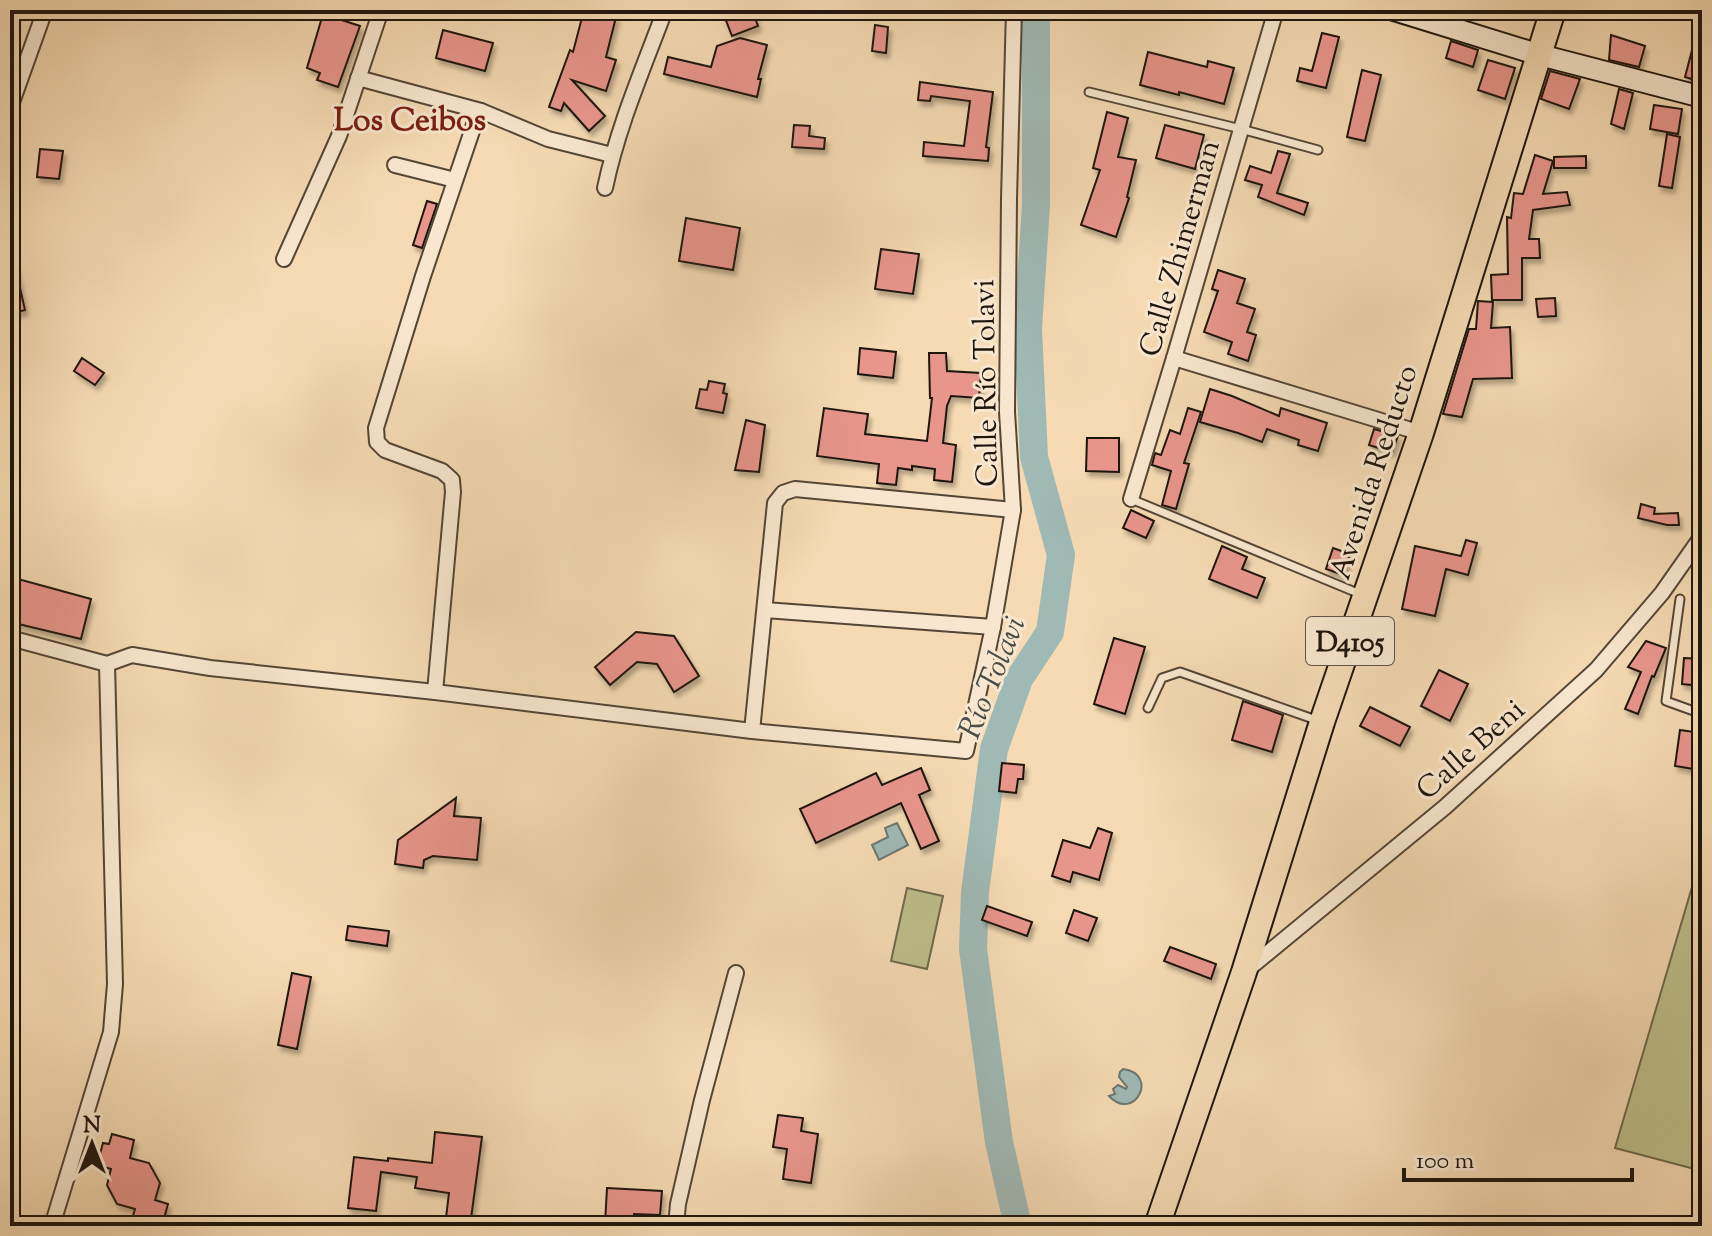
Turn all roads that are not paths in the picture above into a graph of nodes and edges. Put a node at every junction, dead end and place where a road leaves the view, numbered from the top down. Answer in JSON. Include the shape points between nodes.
{"nodes":[{"id":1,"x":45,"y":10,"type":"edge"},
{"id":2,"x":381,"y":10,"type":"edge"},
{"id":3,"x":665,"y":10,"type":"edge"},
{"id":4,"x":1014,"y":10,"type":"edge"},
{"id":5,"x":1276,"y":10,"type":"edge"},
{"id":6,"x":1394,"y":10,"type":"edge"},
{"id":7,"x":1553,"y":10,"type":"edge"},
{"id":8,"x":1540,"y":55,"type":"junction"},
{"id":9,"x":358,"y":78,"type":"junction"},
{"id":10,"x":1089,"y":92,"type":"dead end"},
{"id":11,"x":1702,"y":97,"type":"edge"},
{"id":12,"x":10,"y":108,"type":"edge"},
{"id":13,"x":481,"y":111,"type":"junction"},
{"id":14,"x":1241,"y":129,"type":"junction"},
{"id":15,"x":1318,"y":150,"type":"dead end"},
{"id":16,"x":612,"y":155,"type":"junction"},
{"id":17,"x":395,"y":165,"type":"dead end"},
{"id":18,"x":455,"y":180,"type":"junction"},
{"id":19,"x":605,"y":188,"type":"dead end"},
{"id":20,"x":284,"y":259,"type":"dead end"},
{"id":21,"x":1174,"y":358,"type":"junction"},
{"id":22,"x":1421,"y":433,"type":"junction"},
{"id":23,"x":1131,"y":499,"type":"joint"},
{"id":24,"x":1013,"y":510,"type":"junction"},
{"id":25,"x":1702,"y":536,"type":"edge"},
{"id":26,"x":1365,"y":597,"type":"junction"},
{"id":27,"x":1680,"y":599,"type":"dead end"},
{"id":28,"x":765,"y":610,"type":"junction"},
{"id":29,"x":993,"y":627,"type":"junction"},
{"id":30,"x":10,"y":638,"type":"edge"},
{"id":31,"x":107,"y":664,"type":"junction"},
{"id":32,"x":435,"y":692,"type":"junction"},
{"id":33,"x":1148,"y":708,"type":"dead end"},
{"id":34,"x":1702,"y":714,"type":"edge"},
{"id":35,"x":1322,"y":722,"type":"junction"},
{"id":36,"x":752,"y":731,"type":"junction"},
{"id":37,"x":1244,"y":972,"type":"junction"},
{"id":38,"x":736,"y":973,"type":"dead end"},
{"id":39,"x":52,"y":1226,"type":"edge"},
{"id":40,"x":676,"y":1226,"type":"edge"},
{"id":41,"x":1157,"y":1226,"type":"edge"}],
"edges":[{"from":1,"to":12,"type":"street"},
{"from":2,"to":9,"type":"street"},
{"from":3,"to":16,"type":"street"},
{"from":4,"to":24,"type":"street","name":"Calle Río Tolavi","via":[[1007,412]]},
{"from":5,"to":14,"type":"street","name":"Calle Zhimerman"},
{"from":6,"to":8,"type":"main road"},
{"from":7,"to":8,"type":"main road","name":"Avenida Reducto","number":"D4105"},
{"from":8,"to":11,"type":"main road"},
{"from":8,"to":22,"type":"main road","name":"Avenida Reducto","number":"D4105"},
{"from":9,"to":13,"type":"street"},
{"from":9,"to":20,"type":"street","via":[[339,136]]},
{"from":10,"to":14,"type":"lane"},
{"from":13,"to":16,"type":"street","via":[[548,139]]},
{"from":13,"to":18,"type":"street"},
{"from":14,"to":15,"type":"lane"},
{"from":14,"to":21,"type":"street","name":"Calle Zhimerman"},
{"from":16,"to":19,"type":"street"},
{"from":17,"to":18,"type":"street"},
{"from":18,"to":32,"type":"street","via":[[376,428],[377,442],[385,450],[442,471],[452,480]]},
{"from":21,"to":22,"type":"street"},
{"from":21,"to":23,"type":"street","name":"Calle Zhimerman"},
{"from":22,"to":26,"type":"main road","name":"Avenida Reducto","number":"D4105"},
{"from":23,"to":26,"type":"lane"},
{"from":24,"to":28,"type":"street","via":[[795,489],[783,493],[775,503]]},
{"from":24,"to":29,"type":"street","name":"Calle Río Tolavi"},
{"from":25,"to":37,"type":"street","name":"Calle Beni","via":[[1596,670],[1445,807]]},
{"from":26,"to":35,"type":"main road","name":"Avenida Reducto","number":"D4105"},
{"from":27,"to":34,"type":"lane","via":[[1666,701]]},
{"from":28,"to":29,"type":"street"},
{"from":28,"to":36,"type":"street"},
{"from":29,"to":36,"type":"street","name":"Calle Río Tolavi","via":[[966,751]]},
{"from":30,"to":31,"type":"street"},
{"from":31,"to":32,"type":"street","via":[[132,655]]},
{"from":31,"to":39,"type":"street","via":[[115,984],[111,1032]]},
{"from":32,"to":36,"type":"street"},
{"from":33,"to":35,"type":"lane","via":[[1162,678],[1180,672]]},
{"from":35,"to":37,"type":"main road","name":"Avenida Reducto","number":"D4105"},
{"from":37,"to":41,"type":"main road","name":"Avenida Reducto","number":"D4105"},
{"from":38,"to":40,"type":"street"}]}
